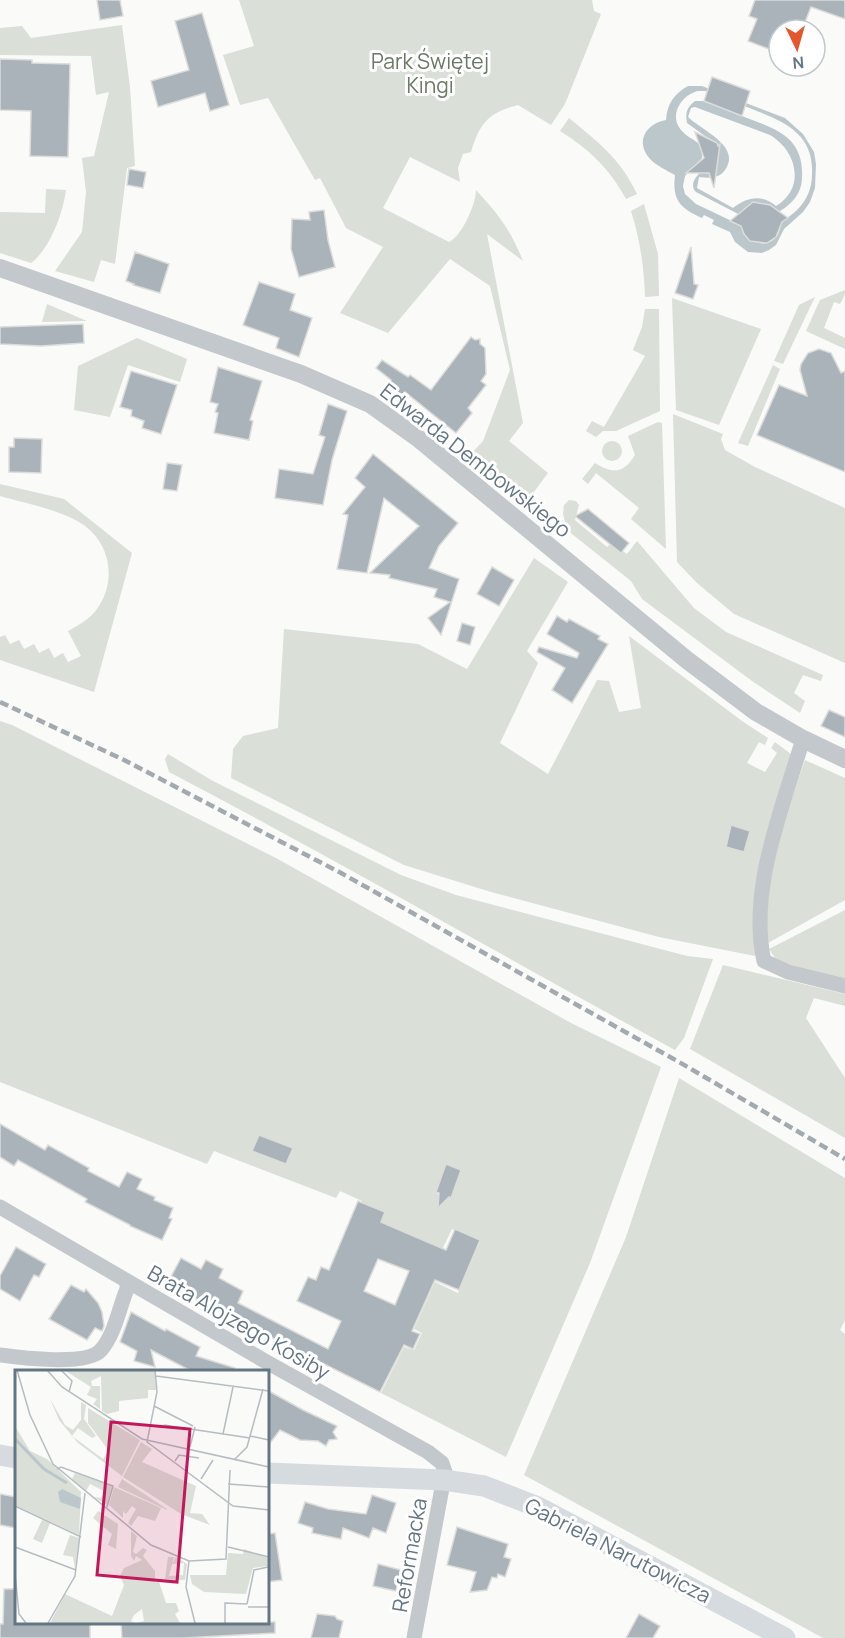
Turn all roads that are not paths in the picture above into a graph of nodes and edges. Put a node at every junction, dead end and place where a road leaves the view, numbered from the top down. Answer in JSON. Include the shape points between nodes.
{"nodes":[{"id":1,"x":0,"y":268,"type":"edge"},
{"id":2,"x":801,"y":746,"type":"junction"},
{"id":3,"x":845,"y":759,"type":"edge"},
{"id":4,"x":845,"y":986,"type":"edge"},
{"id":5,"x":0,"y":1207,"type":"edge"},
{"id":6,"x":127,"y":1281,"type":"junction"},
{"id":7,"x":0,"y":1355,"type":"edge"},
{"id":8,"x":0,"y":1455,"type":"edge"},
{"id":9,"x":15,"y":1458,"type":"edge"},
{"id":10,"x":268,"y":1473,"type":"edge"},
{"id":11,"x":444,"y":1480,"type":"junction"},
{"id":12,"x":414,"y":1638,"type":"edge"},
{"id":13,"x":785,"y":1638,"type":"edge"}],
"edges":[{"from":1,"to":2,"type":"street","name":"Edwarda Dembowskiego","via":[[301,374],[370,404],[419,439],[687,660]]},
{"from":2,"to":3,"type":"street","name":"Edwarda Dembowskiego"},
{"from":2,"to":4,"type":"street","via":[[763,884],[760,928],[764,961],[788,972]]},
{"from":5,"to":6,"type":"street","name":"Brata Alojzego Kosiby"},
{"from":6,"to":7,"type":"street","via":[[111,1332],[101,1351],[89,1358]]},
{"from":6,"to":11,"type":"street","name":"Brata Alojzego Kosiby","via":[[428,1452],[445,1468]]},
{"from":8,"to":9,"type":"main road"},
{"from":10,"to":11,"type":"main road","name":"Gabriela Narutowicza"},
{"from":11,"to":12,"type":"street","name":"Reformacka"},
{"from":11,"to":13,"type":"main road","name":"Gabriela Narutowicza","via":[[484,1486],[538,1507]]}]}
